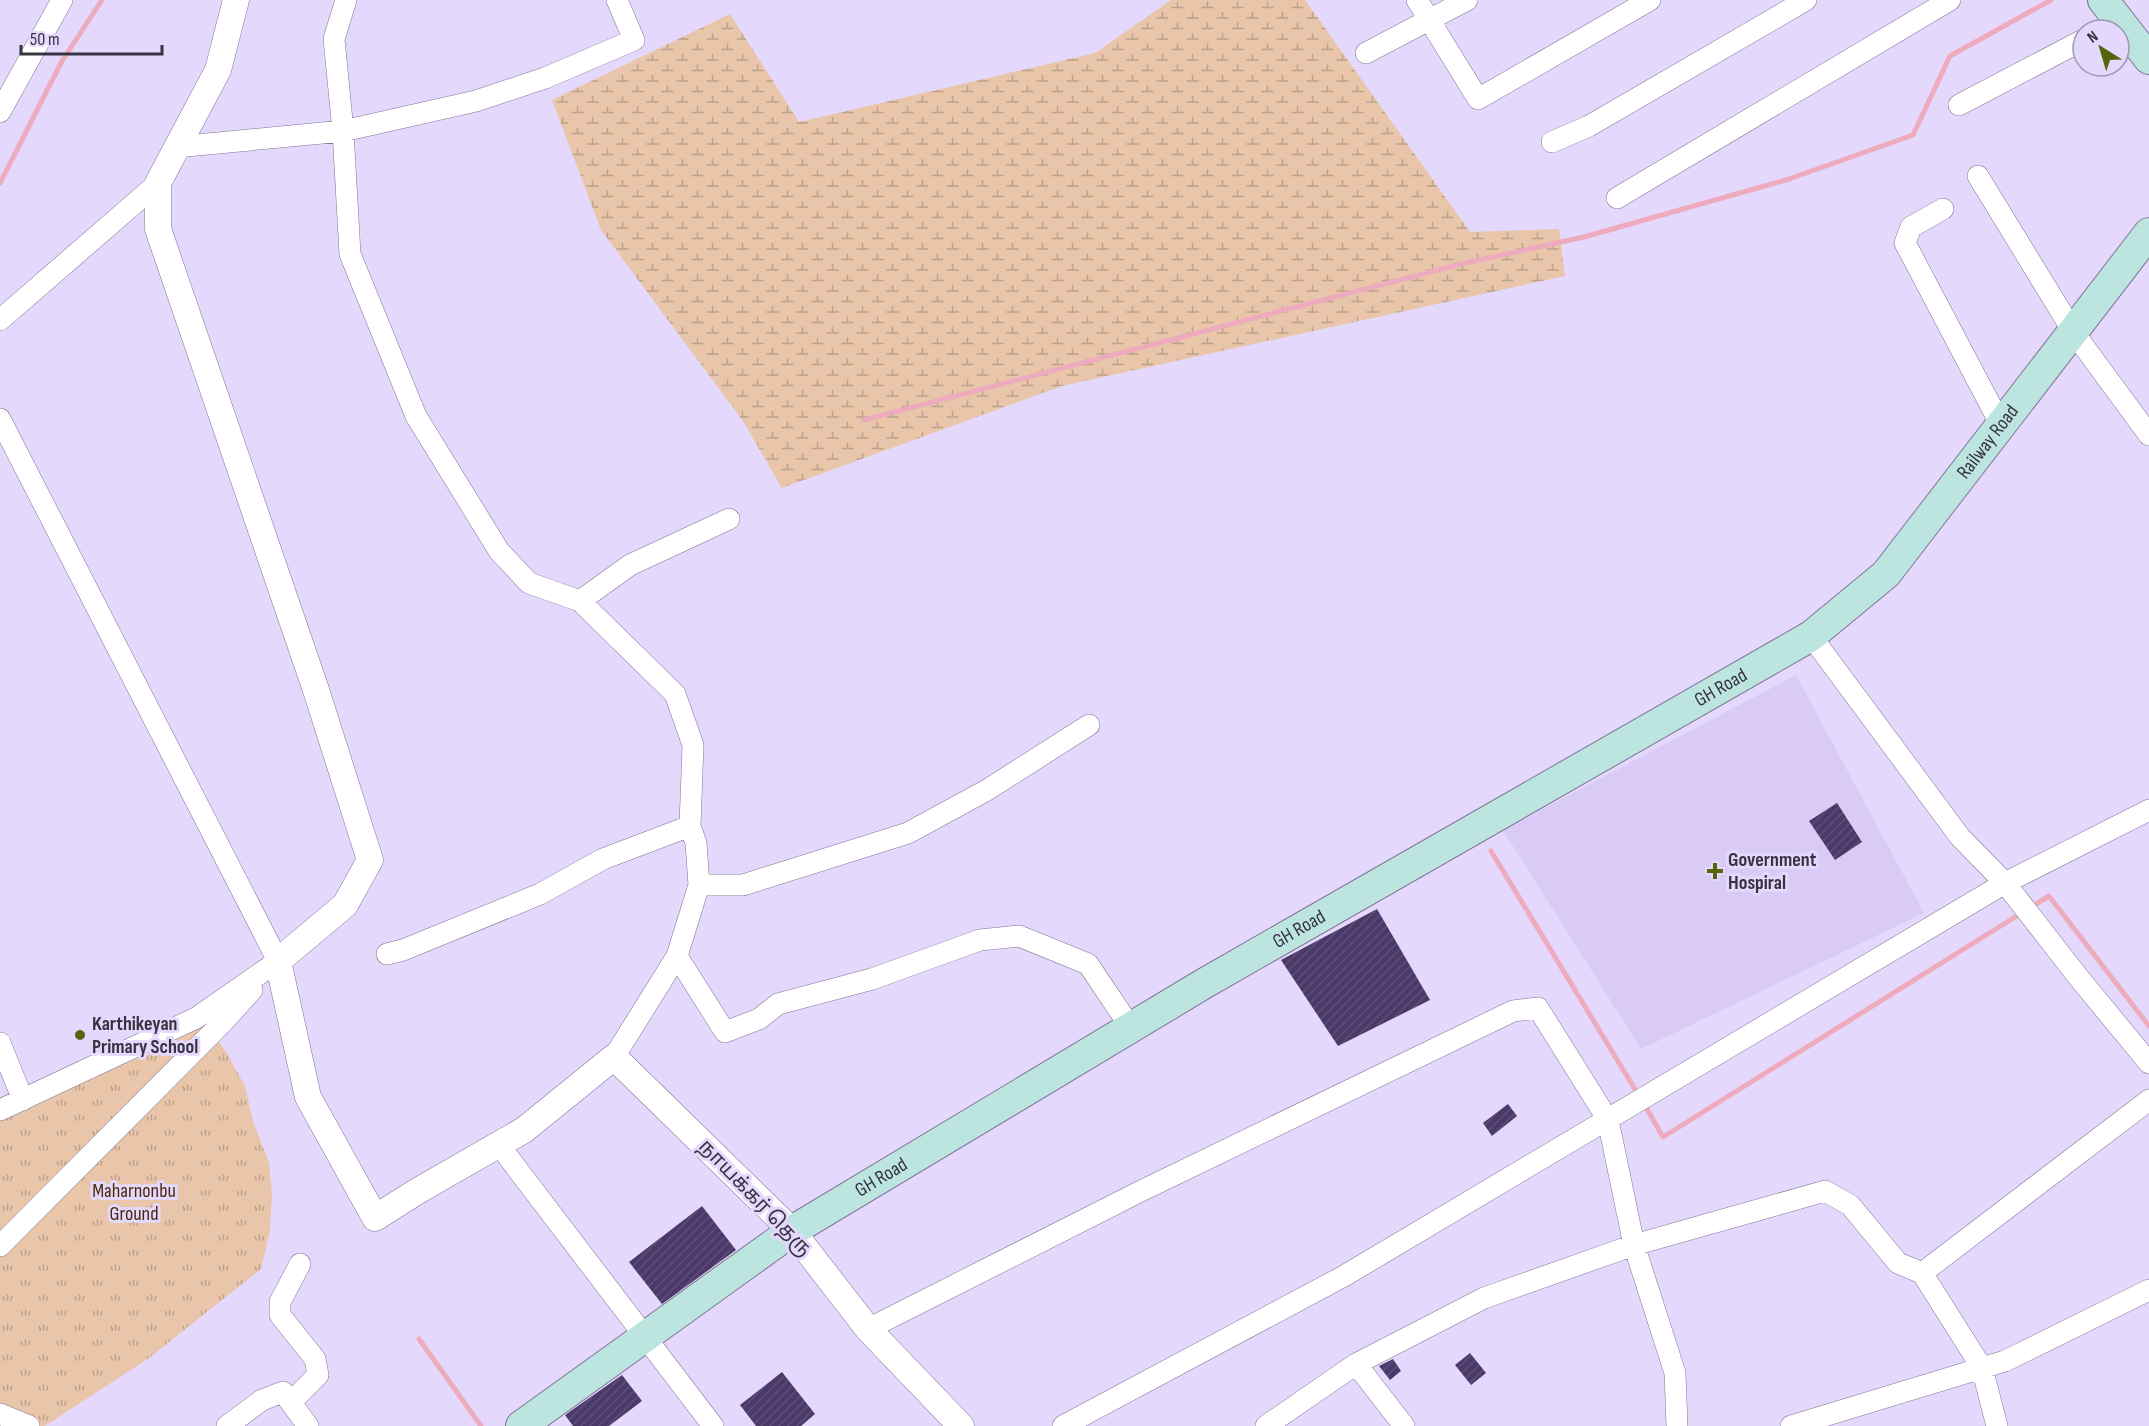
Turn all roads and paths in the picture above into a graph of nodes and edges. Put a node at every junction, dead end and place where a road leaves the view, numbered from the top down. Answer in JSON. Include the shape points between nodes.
{"nodes":[{"id":1,"x":62,"y":0,"type":"edge"},
{"id":2,"x":236,"y":0,"type":"edge"},
{"id":3,"x":346,"y":0,"type":"edge"},
{"id":4,"x":617,"y":0,"type":"edge"},
{"id":5,"x":1417,"y":0,"type":"edge"},
{"id":6,"x":1467,"y":0,"type":"edge"},
{"id":7,"x":1650,"y":0,"type":"edge"},
{"id":8,"x":1806,"y":0,"type":"edge"},
{"id":9,"x":1950,"y":0,"type":"edge"},
{"id":10,"x":2108,"y":17,"type":"edge"},
{"id":11,"x":1428,"y":20,"type":"junction"},
{"id":12,"x":2071,"y":46,"type":"edge"},
{"id":13,"x":1366,"y":53,"type":"dead end"},
{"id":14,"x":2149,"y":60,"type":"edge"},
{"id":15,"x":1959,"y":105,"type":"dead end"},
{"id":16,"x":0,"y":112,"type":"edge"},
{"id":17,"x":343,"y":130,"type":"junction"},
{"id":18,"x":1552,"y":142,"type":"dead end"},
{"id":19,"x":176,"y":147,"type":"junction"},
{"id":20,"x":1978,"y":176,"type":"dead end"},
{"id":21,"x":158,"y":183,"type":"junction"},
{"id":22,"x":1617,"y":198,"type":"dead end"},
{"id":23,"x":1942,"y":209,"type":"dead end"},
{"id":24,"x":2149,"y":233,"type":"edge"},
{"id":25,"x":0,"y":320,"type":"edge"},
{"id":26,"x":2073,"y":333,"type":"junction"},
{"id":27,"x":0,"y":419,"type":"edge"},
{"id":28,"x":2001,"y":425,"type":"junction"},
{"id":29,"x":2149,"y":435,"type":"edge"},
{"id":30,"x":729,"y":519,"type":"dead end"},
{"id":31,"x":580,"y":601,"type":"junction"},
{"id":32,"x":1811,"y":636,"type":"junction"},
{"id":33,"x":1089,"y":725,"type":"dead end"},
{"id":34,"x":2149,"y":810,"type":"edge"},
{"id":35,"x":690,"y":826,"type":"junction"},
{"id":36,"x":2005,"y":883,"type":"junction"},
{"id":37,"x":699,"y":885,"type":"junction"},
{"id":38,"x":387,"y":954,"type":"dead end"},
{"id":39,"x":677,"y":956,"type":"junction"},
{"id":40,"x":278,"y":961,"type":"junction"},
{"id":41,"x":1131,"y":1028,"type":"junction"},
{"id":42,"x":0,"y":1043,"type":"edge"},
{"id":43,"x":614,"y":1057,"type":"junction"},
{"id":44,"x":2149,"y":1063,"type":"edge"},
{"id":45,"x":23,"y":1100,"type":"junction"},
{"id":46,"x":2149,"y":1100,"type":"edge"},
{"id":47,"x":0,"y":1110,"type":"edge"},
{"id":48,"x":1608,"y":1120,"type":"junction"},
{"id":49,"x":499,"y":1145,"type":"junction"},
{"id":50,"x":792,"y":1231,"type":"junction"},
{"id":51,"x":1634,"y":1245,"type":"junction"},
{"id":52,"x":0,"y":1246,"type":"edge"},
{"id":53,"x":300,"y":1264,"type":"dead end"},
{"id":54,"x":1922,"y":1274,"type":"junction"},
{"id":55,"x":2149,"y":1290,"type":"edge"},
{"id":56,"x":868,"y":1329,"type":"junction"},
{"id":57,"x":646,"y":1335,"type":"junction"},
{"id":58,"x":1356,"y":1364,"type":"junction"},
{"id":59,"x":1982,"y":1368,"type":"junction"},
{"id":60,"x":291,"y":1402,"type":"junction"},
{"id":61,"x":0,"y":1414,"type":"edge"},
{"id":62,"x":29,"y":1426,"type":"edge"},
{"id":63,"x":227,"y":1426,"type":"edge"},
{"id":64,"x":308,"y":1426,"type":"edge"},
{"id":65,"x":521,"y":1426,"type":"edge"},
{"id":66,"x":713,"y":1426,"type":"edge"},
{"id":67,"x":961,"y":1426,"type":"edge"},
{"id":68,"x":1063,"y":1426,"type":"edge"},
{"id":69,"x":1266,"y":1426,"type":"edge"},
{"id":70,"x":1404,"y":1426,"type":"edge"},
{"id":71,"x":1677,"y":1426,"type":"edge"},
{"id":72,"x":1791,"y":1426,"type":"edge"},
{"id":73,"x":1996,"y":1426,"type":"edge"}],
"edges":[{"from":1,"to":16,"type":"street"},
{"from":2,"to":19,"type":"street","via":[[218,70]]},
{"from":3,"to":17,"type":"street","via":[[334,39]]},
{"from":4,"to":17,"type":"street","via":[[634,40],[545,78],[476,101]]},
{"from":5,"to":11,"type":"street"},
{"from":6,"to":11,"type":"street"},
{"from":7,"to":11,"type":"street","via":[[1478,99]]},
{"from":8,"to":18,"type":"street","via":[[1589,126]]},
{"from":9,"to":22,"type":"street"},
{"from":10,"to":14,"type":"main road"},
{"from":11,"to":13,"type":"street"},
{"from":12,"to":15,"type":"street"},
{"from":17,"to":19,"type":"street"},
{"from":17,"to":31,"type":"street","via":[[350,254],[416,416],[499,551],[530,583]]},
{"from":19,"to":21,"type":"street"},
{"from":20,"to":26,"type":"street"},
{"from":21,"to":25,"type":"street"},
{"from":21,"to":40,"type":"street","via":[[158,229],[370,860],[345,904]]},
{"from":23,"to":28,"type":"street","via":[[1911,227],[1905,243]]},
{"from":24,"to":26,"type":"main road","name":"Railway Road"},
{"from":26,"to":28,"type":"main road","name":"Railway Road"},
{"from":26,"to":29,"type":"street"},
{"from":27,"to":40,"type":"street"},
{"from":28,"to":32,"type":"main road","name":"Railway Road","via":[[1886,574]]},
{"from":30,"to":31,"type":"street","via":[[630,565]]},
{"from":31,"to":35,"type":"street","via":[[675,694],[693,745]]},
{"from":32,"to":36,"type":"street","via":[[1960,837]]},
{"from":32,"to":41,"type":"main road","name":"GH Road"},
{"from":33,"to":37,"type":"street","via":[[987,790],[908,833],[743,885]]},
{"from":34,"to":36,"type":"street"},
{"from":35,"to":37,"type":"street","via":[[696,843]]},
{"from":35,"to":38,"type":"street","via":[[603,859],[540,894]]},
{"from":36,"to":44,"type":"street"},
{"from":36,"to":48,"type":"street"},
{"from":37,"to":39,"type":"street"},
{"from":39,"to":41,"type":"street","via":[[725,1032],[759,1019],[778,1005],[872,979],[980,940],[1019,936],[1088,964]]},
{"from":39,"to":43,"type":"street"},
{"from":40,"to":45,"type":"street","via":[[196,1018]]},
{"from":40,"to":49,"type":"street","via":[[308,1097],[375,1218]]},
{"from":40,"to":52,"type":"street","via":[[225,1020]]},
{"from":41,"to":50,"type":"main road","name":"GH Road"},
{"from":42,"to":45,"type":"street"},
{"from":43,"to":49,"type":"street","via":[[524,1130]]},
{"from":43,"to":50,"type":"street","name":"நாயக்கர் தெரு"},
{"from":45,"to":47,"type":"street"},
{"from":46,"to":54,"type":"street"},
{"from":48,"to":51,"type":"street"},
{"from":48,"to":56,"type":"street","via":[[1538,1008],[1513,1011],[1141,1191]]},
{"from":48,"to":68,"type":"street","via":[[1344,1276]]},
{"from":49,"to":57,"type":"street"},
{"from":50,"to":56,"type":"street","name":"நாயக்கர் தெரு"},
{"from":50,"to":57,"type":"main road","name":"GH Road"},
{"from":51,"to":54,"type":"street","via":[[1825,1191],[1850,1205],[1898,1263]]},
{"from":51,"to":58,"type":"street","via":[[1484,1298]]},
{"from":51,"to":71,"type":"street","via":[[1675,1373]]},
{"from":53,"to":60,"type":"street","via":[[280,1302],[280,1315],[315,1359],[318,1375]]},
{"from":54,"to":59,"type":"street"},
{"from":55,"to":59,"type":"street"},
{"from":56,"to":67,"type":"street","name":"நாயக்கர் தெரு"},
{"from":57,"to":65,"type":"main road","name":"GH Road"},
{"from":57,"to":66,"type":"street"},
{"from":58,"to":69,"type":"street"},
{"from":58,"to":70,"type":"street"},
{"from":59,"to":72,"type":"street"},
{"from":59,"to":73,"type":"street"},
{"from":60,"to":63,"type":"street","via":[[283,1392],[262,1400]]},
{"from":60,"to":64,"type":"street"},
{"from":61,"to":62,"type":"street"}]}
